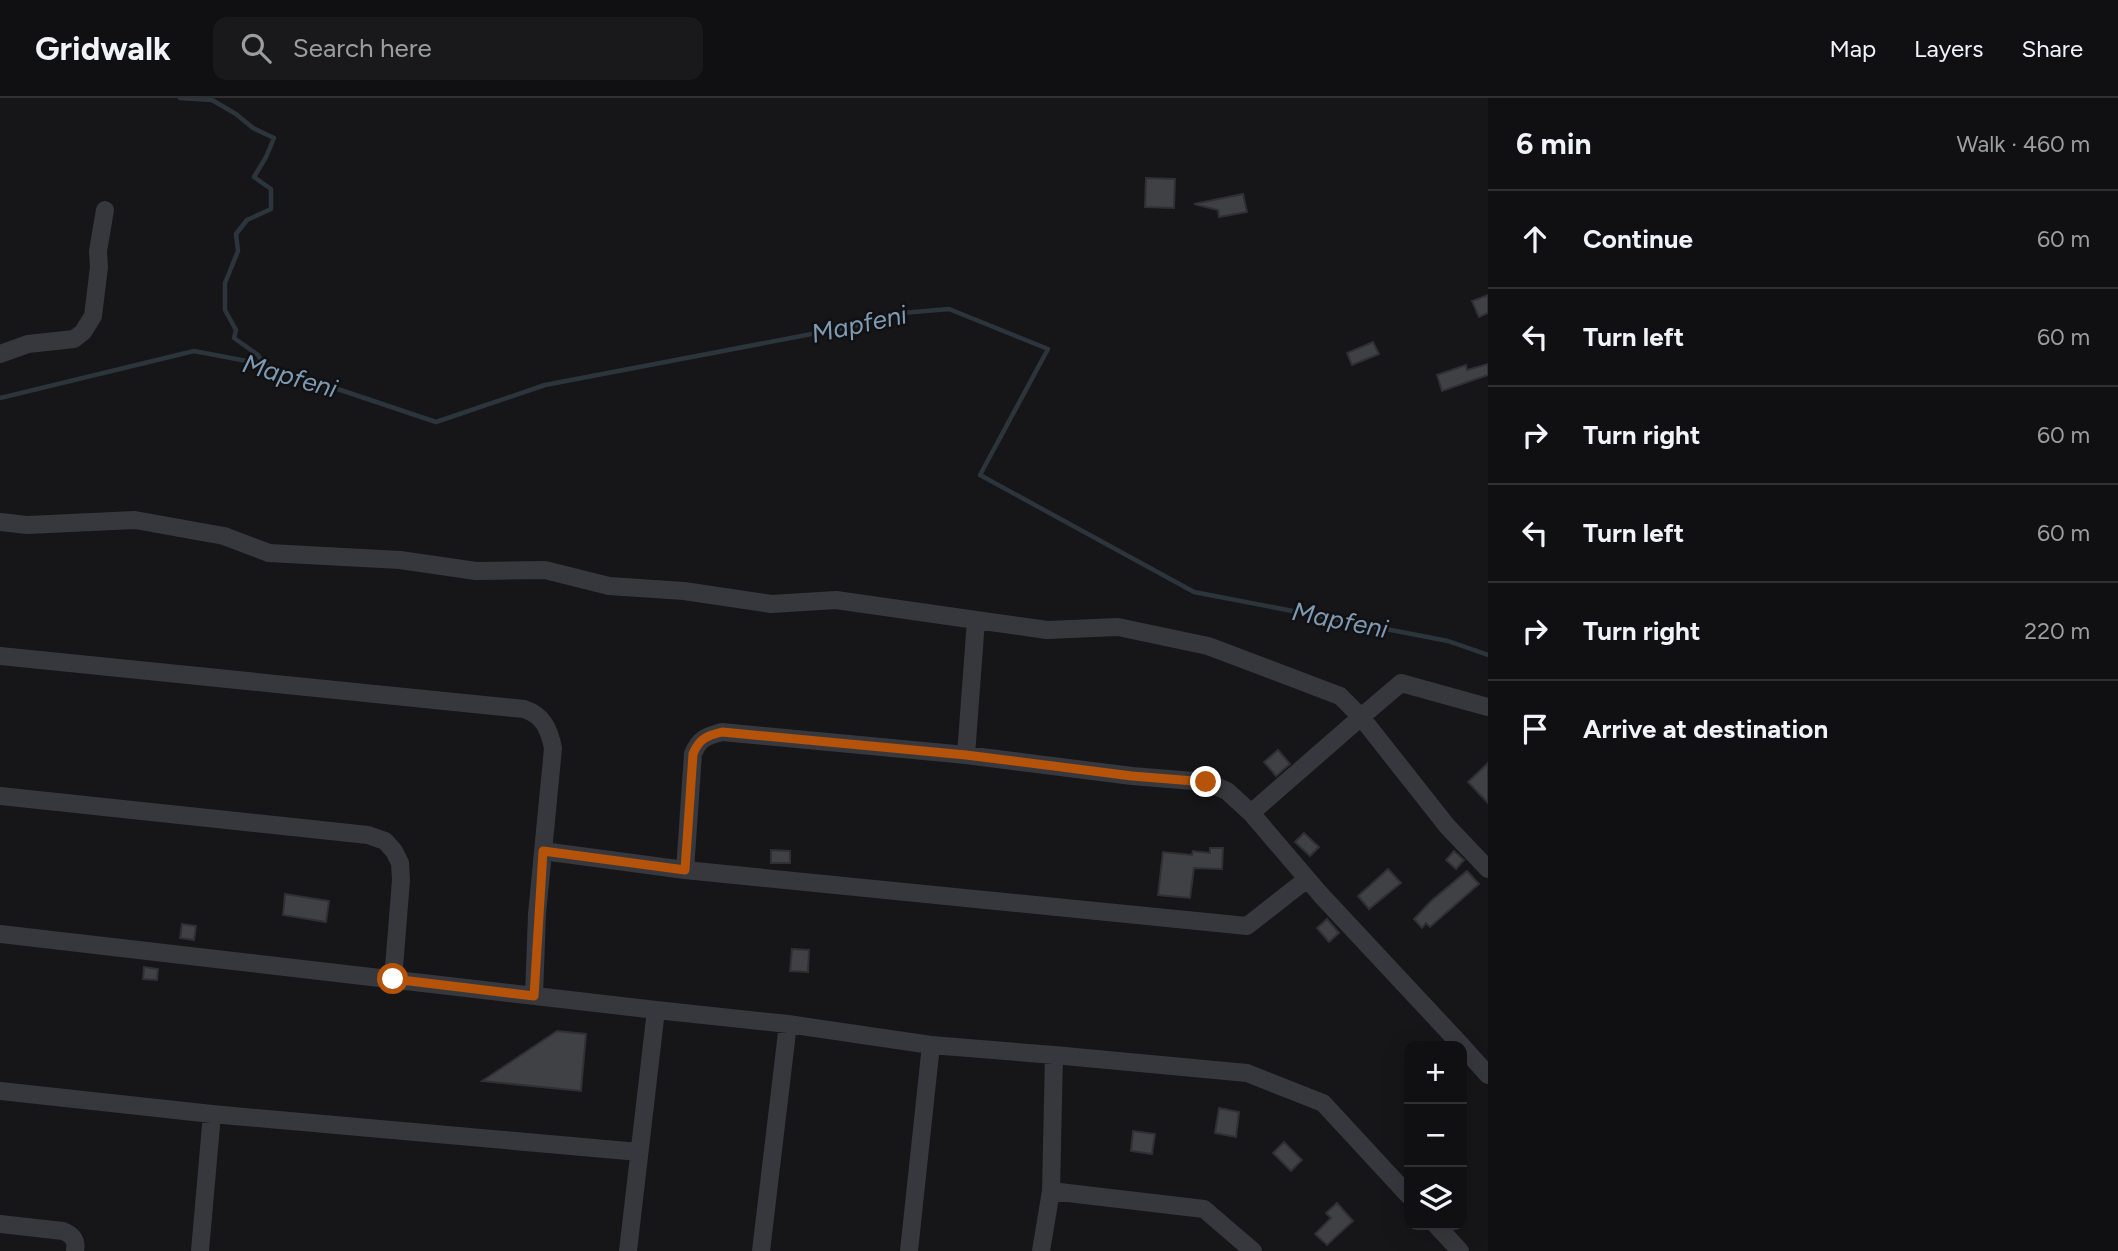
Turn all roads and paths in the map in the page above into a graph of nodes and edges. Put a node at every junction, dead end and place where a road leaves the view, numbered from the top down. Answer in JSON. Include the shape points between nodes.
{"nodes":[{"id":1,"x":104,"y":210,"type":"dead end"},
{"id":2,"x":0,"y":354,"type":"edge"},
{"id":3,"x":0,"y":522,"type":"edge"},
{"id":4,"x":976,"y":620,"type":"junction"},
{"id":5,"x":0,"y":656,"type":"edge"},
{"id":6,"x":1488,"y":707,"type":"edge"},
{"id":7,"x":1361,"y":717,"type":"junction"},
{"id":8,"x":966,"y":755,"type":"junction"},
{"id":9,"x":0,"y":796,"type":"edge"},
{"id":10,"x":1251,"y":813,"type":"junction"},
{"id":11,"x":543,"y":851,"type":"junction"},
{"id":12,"x":1488,"y":869,"type":"edge"},
{"id":13,"x":685,"y":870,"type":"junction"},
{"id":14,"x":1307,"y":879,"type":"junction"},
{"id":15,"x":0,"y":934,"type":"edge"},
{"id":16,"x":393,"y":979,"type":"junction"},
{"id":17,"x":534,"y":996,"type":"junction"},
{"id":18,"x":656,"y":1010,"type":"junction"},
{"id":19,"x":788,"y":1024,"type":"junction"},
{"id":20,"x":1457,"y":1041,"type":"edge"},
{"id":21,"x":931,"y":1045,"type":"junction"},
{"id":22,"x":1467,"y":1052,"type":"edge"},
{"id":23,"x":1054,"y":1055,"type":"junction"},
{"id":24,"x":1488,"y":1075,"type":"edge"},
{"id":25,"x":0,"y":1091,"type":"edge"},
{"id":26,"x":212,"y":1114,"type":"junction"},
{"id":27,"x":639,"y":1152,"type":"junction"},
{"id":28,"x":1051,"y":1191,"type":"junction"},
{"id":29,"x":1404,"y":1191,"type":"edge"},
{"id":30,"x":0,"y":1224,"type":"edge"},
{"id":31,"x":1441,"y":1230,"type":"edge"},
{"id":32,"x":75,"y":1251,"type":"edge"},
{"id":33,"x":200,"y":1251,"type":"edge"},
{"id":34,"x":628,"y":1251,"type":"edge"},
{"id":35,"x":761,"y":1251,"type":"edge"},
{"id":36,"x":909,"y":1251,"type":"edge"},
{"id":37,"x":1041,"y":1251,"type":"edge"},
{"id":38,"x":1253,"y":1251,"type":"edge"},
{"id":39,"x":1460,"y":1251,"type":"edge"}],
"edges":[{"from":1,"to":2,"type":"street","via":[[93,316],[83,332],[74,339],[28,344]]},
{"from":3,"to":4,"type":"street","via":[[135,520],[224,536],[269,553],[400,560],[476,571],[545,570],[609,586],[771,604],[836,600]]},
{"from":4,"to":7,"type":"street","via":[[1047,630],[1118,627],[1208,646],[1340,696]]},
{"from":4,"to":8,"type":"street"},
{"from":5,"to":11,"type":"street","via":[[524,709],[546,725],[553,748]]},
{"from":6,"to":7,"type":"street","via":[[1401,683]]},
{"from":7,"to":10,"type":"street"},
{"from":7,"to":12,"type":"street","via":[[1447,826]]},
{"from":8,"to":10,"type":"street","via":[[1206,782],[1227,791]]},
{"from":8,"to":13,"type":"street","via":[[722,732],[708,735],[693,754]]},
{"from":9,"to":16,"type":"street","via":[[368,835],[385,841],[400,863],[401,880]]},
{"from":10,"to":14,"type":"street"},
{"from":11,"to":13,"type":"street"},
{"from":11,"to":17,"type":"street"},
{"from":13,"to":14,"type":"street","via":[[1247,926]]},
{"from":14,"to":20,"type":"street"},
{"from":15,"to":16,"type":"street"},
{"from":16,"to":17,"type":"street"},
{"from":17,"to":18,"type":"street"},
{"from":18,"to":19,"type":"street"},
{"from":18,"to":27,"type":"street"},
{"from":19,"to":21,"type":"street"},
{"from":19,"to":35,"type":"street"},
{"from":21,"to":23,"type":"street"},
{"from":21,"to":36,"type":"street"},
{"from":22,"to":24,"type":"street"},
{"from":23,"to":28,"type":"street"},
{"from":23,"to":29,"type":"street","via":[[1247,1073],[1324,1103]]},
{"from":25,"to":26,"type":"street"},
{"from":26,"to":27,"type":"street"},
{"from":26,"to":33,"type":"street"},
{"from":27,"to":34,"type":"street"},
{"from":28,"to":37,"type":"street"},
{"from":28,"to":38,"type":"street","via":[[1205,1209]]},
{"from":30,"to":32,"type":"street","via":[[63,1231],[74,1239]]},
{"from":31,"to":39,"type":"street"}]}
